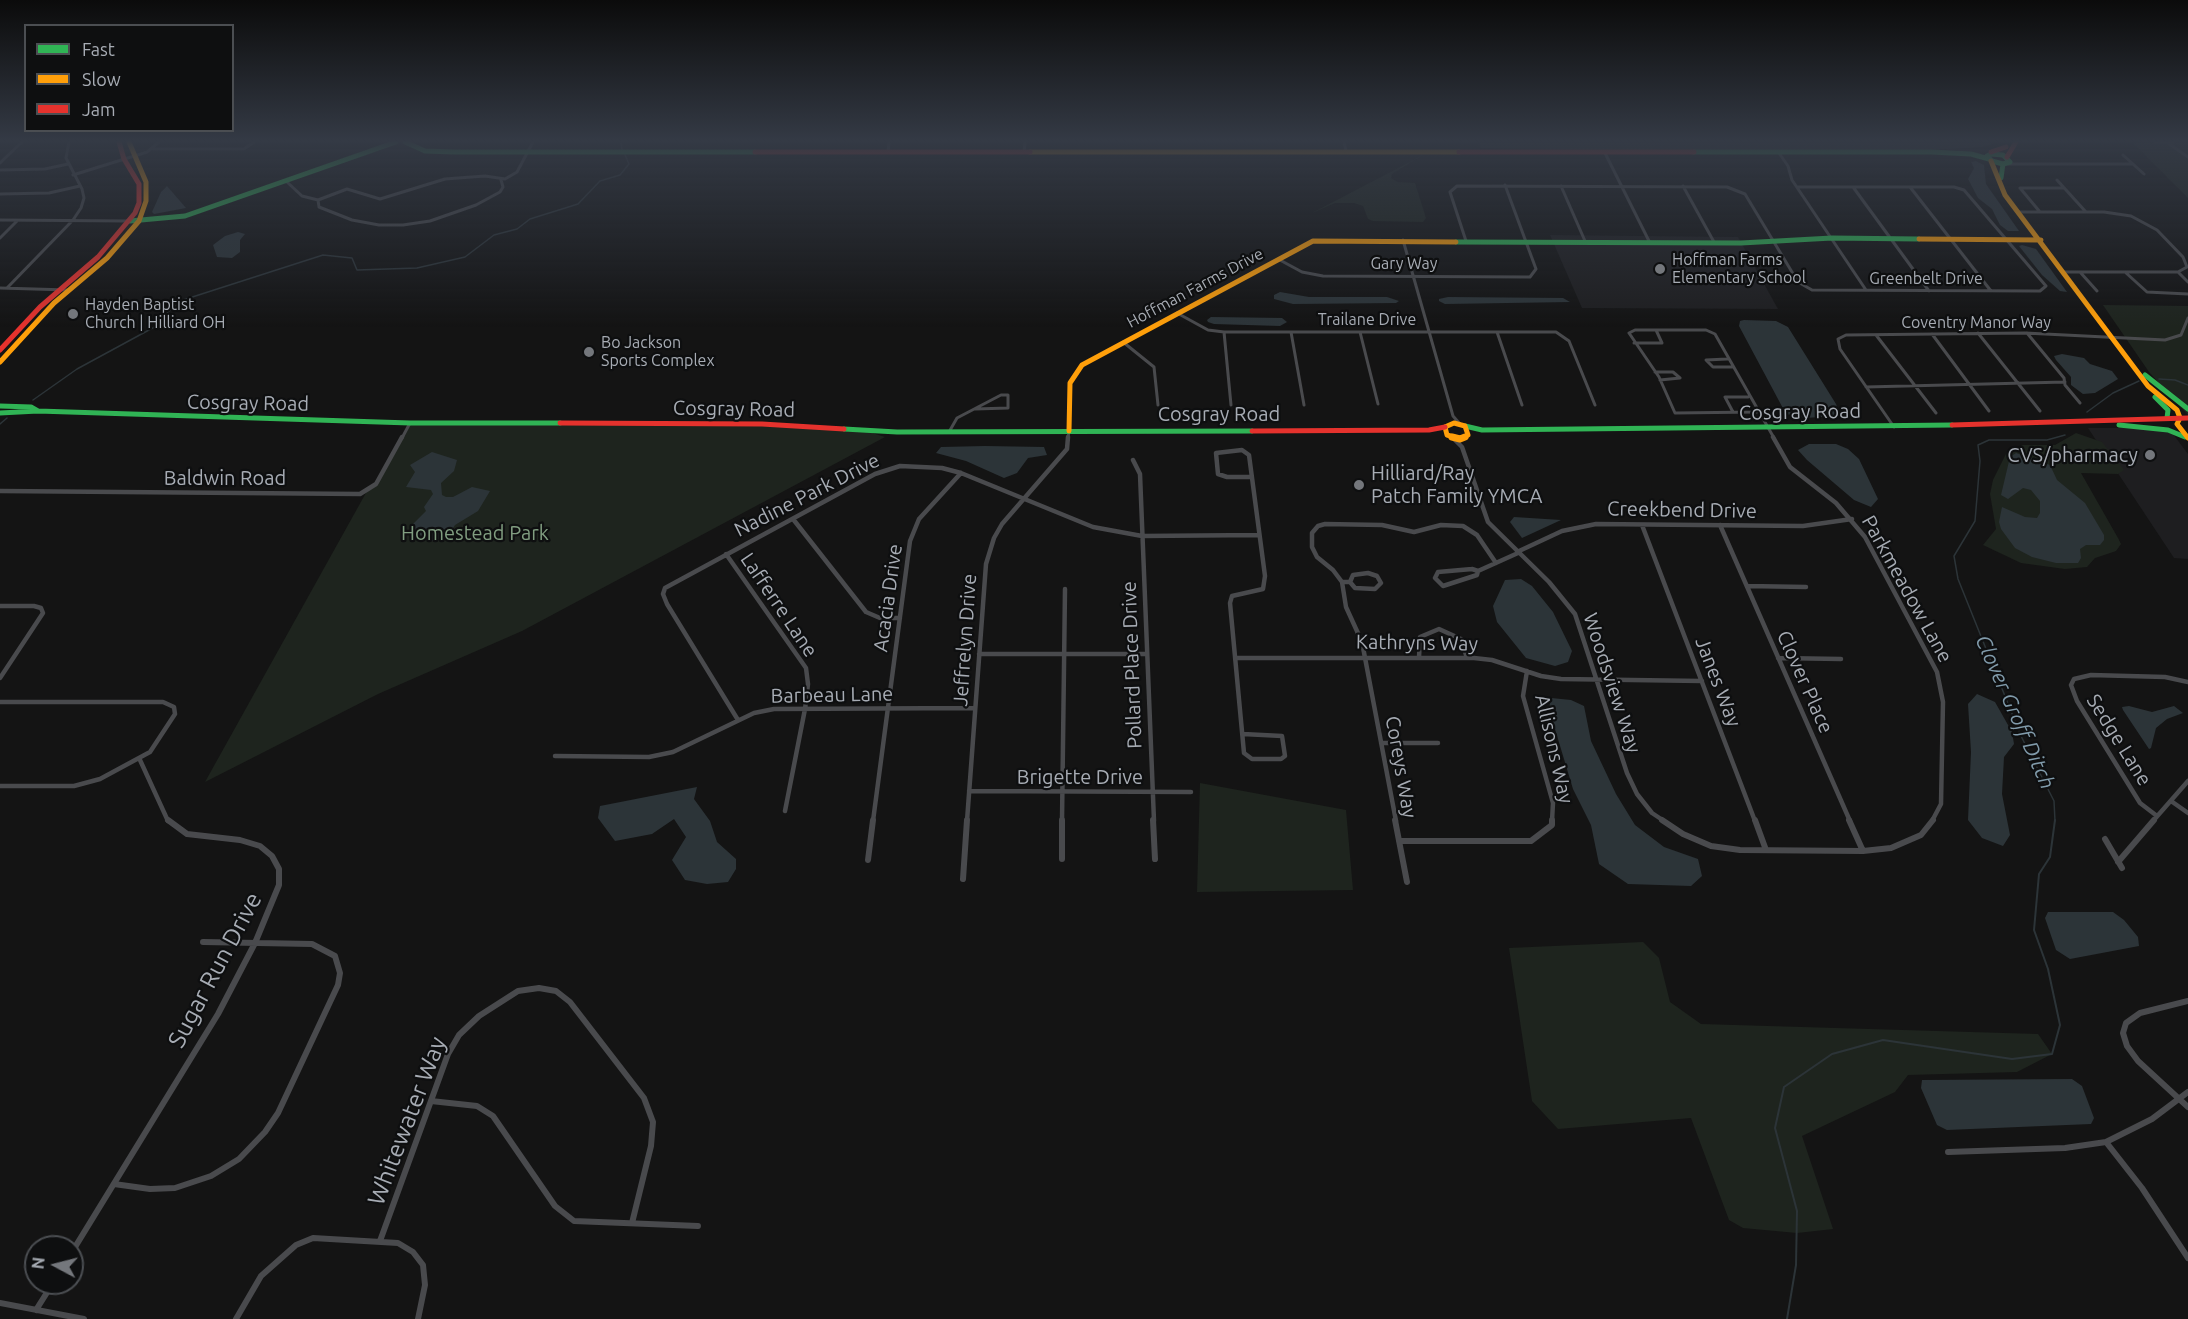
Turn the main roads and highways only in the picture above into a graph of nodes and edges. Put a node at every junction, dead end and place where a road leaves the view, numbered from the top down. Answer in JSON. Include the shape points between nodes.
{"nodes":[{"id":1,"x":139,"y":204,"type":"edge"},
{"id":2,"x":145,"y":204,"type":"edge"},
{"id":3,"x":222,"y":204,"type":"edge"},
{"id":4,"x":2014,"y":204,"type":"edge"},
{"id":5,"x":2016,"y":204,"type":"edge"},
{"id":6,"x":2021,"y":212,"type":"junction"},
{"id":7,"x":130,"y":220,"type":"junction"},
{"id":8,"x":139,"y":220,"type":"junction"},
{"id":9,"x":2041,"y":240,"type":"junction"},
{"id":10,"x":0,"y":350,"type":"edge"},
{"id":11,"x":0,"y":362,"type":"edge"},
{"id":12,"x":2134,"y":365,"type":"junction"},
{"id":13,"x":2148,"y":386,"type":"junction"},
{"id":14,"x":0,"y":406,"type":"edge"},
{"id":15,"x":2188,"y":409,"type":"edge"},
{"id":16,"x":38,"y":411,"type":"junction"},
{"id":17,"x":0,"y":413,"type":"edge"},
{"id":18,"x":2167,"y":418,"type":"junction"},
{"id":19,"x":2184,"y":418,"type":"edge"},
{"id":20,"x":2081,"y":423,"type":"junction"},
{"id":21,"x":1447,"y":425,"type":"junction"},
{"id":22,"x":1462,"y":425,"type":"junction"},
{"id":23,"x":2138,"y":426,"type":"junction"},
{"id":24,"x":1520,"y":429,"type":"junction"},
{"id":25,"x":1429,"y":430,"type":"junction"},
{"id":26,"x":1069,"y":431,"type":"junction"},
{"id":27,"x":2186,"y":435,"type":"edge"},
{"id":28,"x":1450,"y":436,"type":"junction"},
{"id":29,"x":1466,"y":437,"type":"junction"}],
"edges":[{"from":1,"to":7,"type":"main road"},
{"from":2,"to":8,"type":"main road"},
{"from":3,"to":8,"type":"main road","via":[[185,216]]},
{"from":4,"to":6,"type":"main road"},
{"from":5,"to":6,"type":"main road"},
{"from":6,"to":9,"type":"main road"},
{"from":7,"to":8,"type":"main road"},
{"from":7,"to":10,"type":"main road","via":[[98,257]]},
{"from":8,"to":11,"type":"main road","via":[[107,258],[68,290]]},
{"from":9,"to":12,"type":"main road"},
{"from":9,"to":26,"type":"main road","name":"Hoffman Farms Drive","via":[[1313,241],[1092,358],[1070,383]]},
{"from":12,"to":13,"type":"main road"},
{"from":12,"to":15,"type":"main road"},
{"from":13,"to":18,"type":"main road","via":[[2168,410]]},
{"from":13,"to":19,"type":"main road"},
{"from":14,"to":16,"type":"main road","name":"Cosgray Road","via":[[31,407]]},
{"from":16,"to":17,"type":"main road","name":"Cosgray Road"},
{"from":16,"to":26,"type":"main road","name":"Cosgray Road","via":[[410,423],[762,424],[862,431]]},
{"from":18,"to":19,"type":"main road","name":"Cosgray Road"},
{"from":18,"to":20,"type":"main road","name":"Cosgray Road"},
{"from":19,"to":27,"type":"main road","via":[[2176,422]]},
{"from":20,"to":23,"type":"main road","name":"Cosgray Road"},
{"from":20,"to":24,"type":"main road","name":"Cosgray Road"},
{"from":21,"to":22,"type":"main road","name":"Cosgray Road"},
{"from":21,"to":25,"type":"main road","name":"Cosgray Road"},
{"from":21,"to":28,"type":"main road"},
{"from":22,"to":24,"type":"main road","name":"Cosgray Road","via":[[1482,430]]},
{"from":22,"to":29,"type":"main road"},
{"from":23,"to":27,"type":"main road","name":"Cosgray Road"},
{"from":23,"to":27,"type":"main road","name":"Cosgray Road","via":[[2170,426]]},
{"from":24,"to":29,"type":"main road","name":"Cosgray Road"},
{"from":25,"to":26,"type":"main road","name":"Cosgray Road"},
{"from":25,"to":28,"type":"main road","name":"Cosgray Road"},
{"from":28,"to":29,"type":"main road","name":"Cosgray Road"}]}
